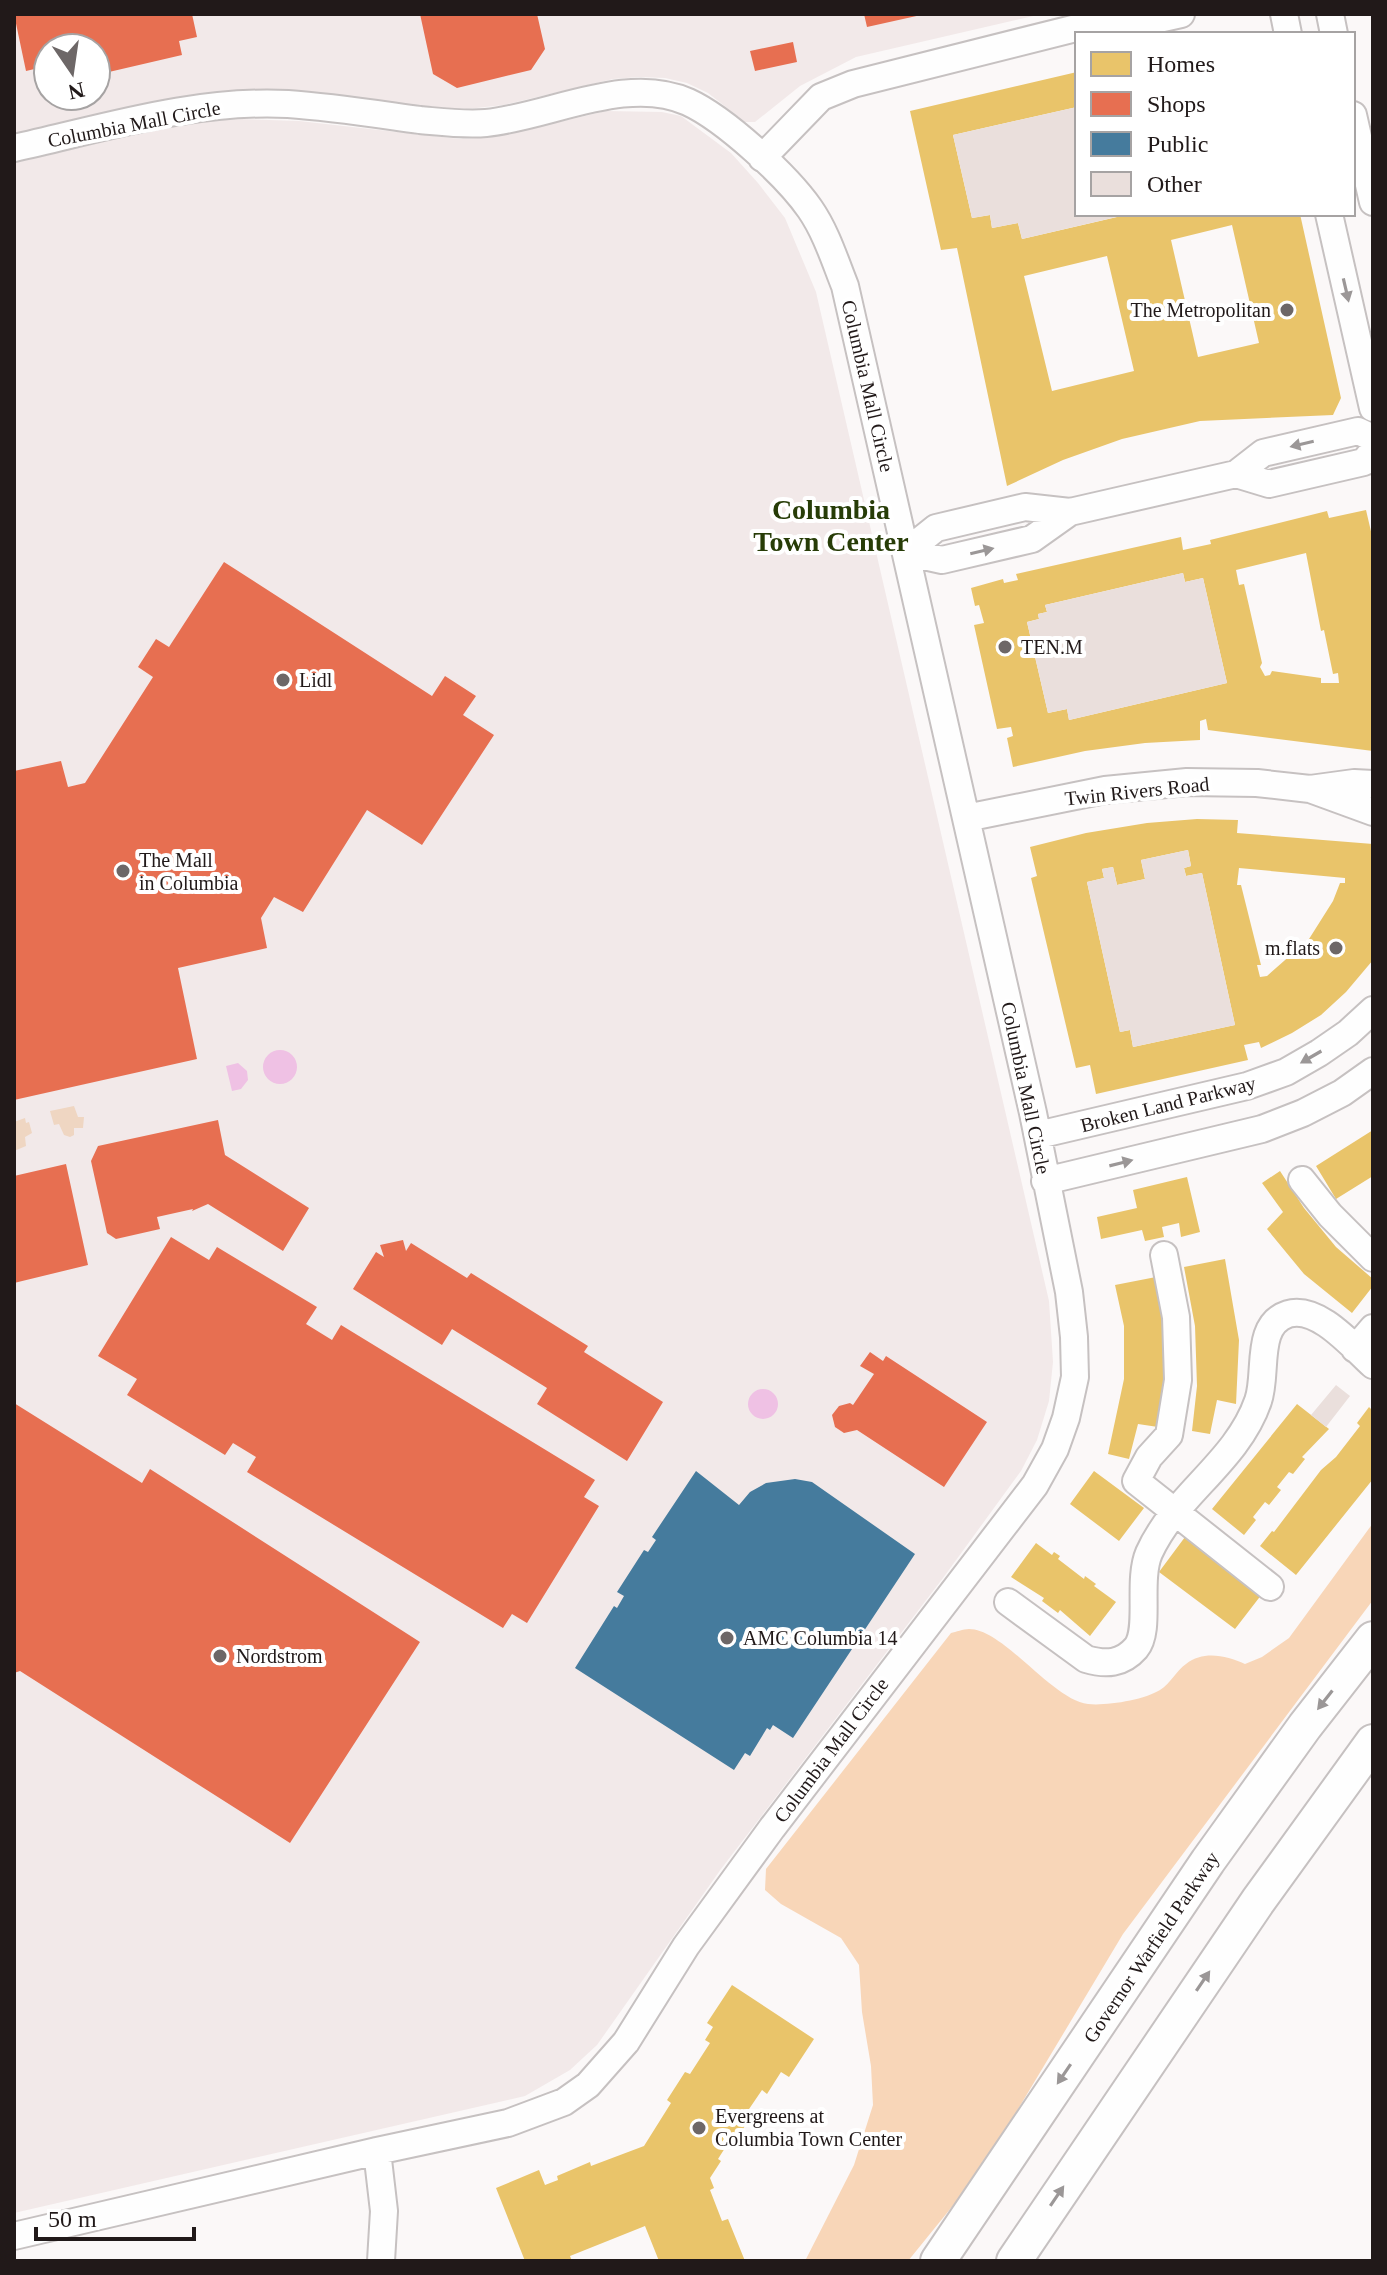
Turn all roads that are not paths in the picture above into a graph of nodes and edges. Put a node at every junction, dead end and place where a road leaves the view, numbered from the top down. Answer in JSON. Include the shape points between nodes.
{"nodes":[{"id":1,"x":1181,"y":14,"type":"edge"},
{"id":2,"x":1109,"y":18,"type":"edge"},
{"id":3,"x":1355,"y":124,"type":"edge"},
{"id":4,"x":14,"y":148,"type":"edge"},
{"id":5,"x":762,"y":158,"type":"junction"},
{"id":6,"x":1373,"y":202,"type":"edge"},
{"id":7,"x":1329,"y":216,"type":"edge"},
{"id":8,"x":1373,"y":408,"type":"edge"},
{"id":9,"x":1373,"y":438,"type":"edge"},
{"id":10,"x":1373,"y":451,"type":"edge"},
{"id":11,"x":1236,"y":474,"type":"junction"},
{"id":12,"x":906,"y":552,"type":"junction"},
{"id":13,"x":1373,"y":784,"type":"edge"},
{"id":14,"x":1310,"y":789,"type":"junction"},
{"id":15,"x":1373,"y":812,"type":"edge"},
{"id":16,"x":966,"y":818,"type":"junction"},
{"id":17,"x":1373,"y":1010,"type":"edge"},
{"id":18,"x":1348,"y":1033,"type":"junction"},
{"id":19,"x":1373,"y":1068,"type":"edge"},
{"id":20,"x":1038,"y":1135,"type":"junction"},
{"id":21,"x":1302,"y":1180,"type":"dead end"},
{"id":22,"x":1045,"y":1181,"type":"junction"},
{"id":23,"x":1164,"y":1255,"type":"dead end"},
{"id":24,"x":1373,"y":1258,"type":"edge"},
{"id":25,"x":1373,"y":1328,"type":"edge"},
{"id":26,"x":1364,"y":1357,"type":"edge"},
{"id":27,"x":1176,"y":1512,"type":"junction"},
{"id":28,"x":1270,"y":1587,"type":"dead end"},
{"id":29,"x":1008,"y":1602,"type":"dead end"},
{"id":30,"x":1373,"y":1639,"type":"edge"},
{"id":31,"x":1373,"y":1742,"type":"edge"},
{"id":32,"x":377,"y":2151,"type":"junction"},
{"id":33,"x":14,"y":2236,"type":"edge"},
{"id":34,"x":381,"y":2261,"type":"edge"},
{"id":35,"x":938,"y":2261,"type":"edge"},
{"id":36,"x":1014,"y":2261,"type":"edge"}],
"edges":[{"from":1,"to":2,"type":"street","via":[[1145,22]]},
{"from":2,"to":5,"type":"street","via":[[853,84],[821,97]]},
{"from":3,"to":6,"type":"street"},
{"from":4,"to":5,"type":"street","name":"Columbia Mall Circle","via":[[178,111],[234,104],[288,104],[452,124],[486,123],[612,96],[657,94],[711,115]]},
{"from":5,"to":12,"type":"street","name":"Columbia Mall Circle","via":[[811,210],[845,286]]},
{"from":7,"to":8,"type":"street","one_way":true},
{"from":9,"to":11,"type":"street","one_way":true,"via":[[1358,431],[1263,453]]},
{"from":10,"to":11,"type":"street","via":[[1364,462],[1269,484]]},
{"from":11,"to":12,"type":"street","via":[[1070,512],[1032,539],[942,560]]},
{"from":12,"to":16,"type":"street","name":"Columbia Mall Circle"},
{"from":13,"to":14,"type":"street","name":"Twin Rivers Road"},
{"from":14,"to":15,"type":"street","name":"Twin Rivers Road"},
{"from":14,"to":16,"type":"street","name":"Twin Rivers Road","via":[[1187,782],[1105,790]]},
{"from":16,"to":20,"type":"street","name":"Columbia Mall Circle"},
{"from":17,"to":18,"type":"street","name":"Broken Land Parkway"},
{"from":18,"to":19,"type":"street"},
{"from":18,"to":20,"type":"street","name":"Broken Land Parkway","one_way":true,"via":[[1286,1072],[1247,1086]]},
{"from":22,"to":19,"type":"street","one_way":true,"via":[[1262,1129],[1329,1100]]},
{"from":20,"to":22,"type":"street","name":"Columbia Mall Circle"},
{"from":21,"to":24,"type":"street"},
{"from":22,"to":32,"type":"street","name":"Columbia Mall Circle","via":[[1069,1292],[1075,1377],[1055,1449],[1035,1485],[772,1828],[686,1946],[626,2042],[588,2085],[564,2102],[508,2123]]},
{"from":23,"to":27,"type":"street","via":[[1176,1317],[1178,1380],[1169,1435],[1136,1481]]},
{"from":25,"to":26,"type":"street"},
{"from":26,"to":27,"type":"street","via":[[1320,1318],[1292,1313],[1275,1322],[1268,1331],[1263,1386],[1247,1425]]},
{"from":27,"to":28,"type":"street"},
{"from":27,"to":29,"type":"street","via":[[1148,1557],[1142,1638],[1126,1658],[1114,1663],[1086,1659]]},
{"from":30,"to":35,"type":"main road","name":"Governor Warfield Parkway","one_way":true,"via":[[1208,1861]]},
{"from":36,"to":31,"type":"main road","one_way":true,"via":[[1258,1901]]},
{"from":32,"to":33,"type":"street","name":"Columbia Mall Circle"},
{"from":32,"to":34,"type":"street","via":[[384,2211]]}]}
